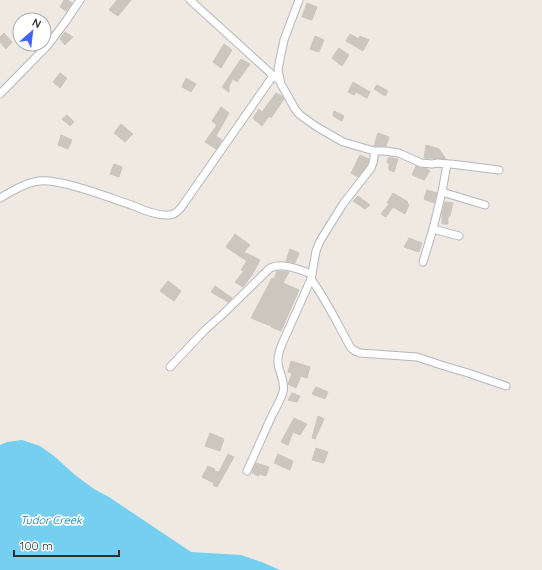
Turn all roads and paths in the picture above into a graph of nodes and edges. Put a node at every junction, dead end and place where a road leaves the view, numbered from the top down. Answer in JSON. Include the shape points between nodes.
{"nodes":[{"id":1,"x":80,"y":0,"type":"edge"},
{"id":2,"x":190,"y":0,"type":"edge"},
{"id":3,"x":299,"y":0,"type":"edge"},
{"id":4,"x":273,"y":76,"type":"junction"},
{"id":5,"x":281,"y":84,"type":"junction"},
{"id":6,"x":0,"y":94,"type":"edge"},
{"id":7,"x":374,"y":151,"type":"junction"},
{"id":8,"x":447,"y":164,"type":"junction"},
{"id":9,"x":499,"y":170,"type":"dead end"},
{"id":10,"x":442,"y":192,"type":"junction"},
{"id":11,"x":0,"y":198,"type":"edge"},
{"id":12,"x":485,"y":205,"type":"dead end"},
{"id":13,"x":433,"y":229,"type":"junction"},
{"id":14,"x":459,"y":236,"type":"dead end"},
{"id":15,"x":423,"y":262,"type":"dead end"},
{"id":16,"x":311,"y":277,"type":"junction"},
{"id":17,"x":170,"y":367,"type":"dead end"},
{"id":18,"x":506,"y":386,"type":"dead end"},
{"id":19,"x":247,"y":471,"type":"dead end"}],
"edges":[{"from":1,"to":6,"type":"street","via":[[48,45]]},
{"from":2,"to":4,"type":"street"},
{"from":3,"to":5,"type":"street","via":[[284,40],[278,70]]},
{"from":4,"to":5,"type":"street"},
{"from":4,"to":11,"type":"street","via":[[182,207],[169,216],[142,210],[90,190],[50,181],[30,183]]},
{"from":5,"to":7,"type":"street","via":[[300,115],[343,142]]},
{"from":7,"to":8,"type":"street","via":[[399,153],[421,163]]},
{"from":7,"to":16,"type":"street","via":[[371,168],[343,204],[320,240]]},
{"from":8,"to":9,"type":"street"},
{"from":8,"to":10,"type":"street"},
{"from":10,"to":12,"type":"street"},
{"from":10,"to":13,"type":"street"},
{"from":13,"to":14,"type":"street"},
{"from":13,"to":15,"type":"street"},
{"from":16,"to":17,"type":"street","via":[[280,265],[270,268]]},
{"from":16,"to":18,"type":"street","via":[[354,351],[417,357]]},
{"from":16,"to":19,"type":"street","via":[[278,355],[284,383],[283,391]]}]}
